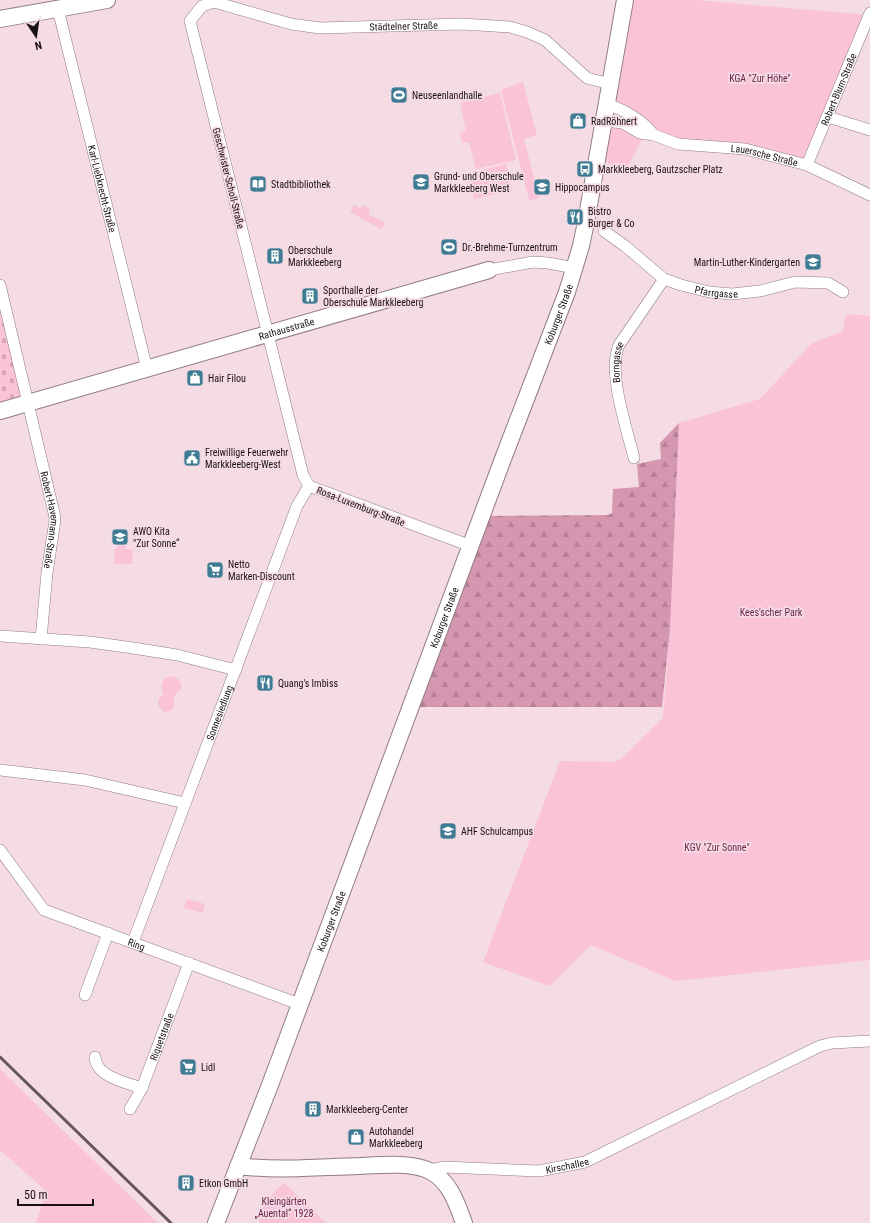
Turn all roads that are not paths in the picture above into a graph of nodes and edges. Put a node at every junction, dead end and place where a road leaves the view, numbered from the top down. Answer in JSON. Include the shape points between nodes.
{"nodes":[{"id":1,"x":107,"y":0,"type":"edge"},
{"id":2,"x":625,"y":0,"type":"edge"},
{"id":3,"x":58,"y":9,"type":"junction"},
{"id":4,"x":870,"y":13,"type":"edge"},
{"id":5,"x":0,"y":19,"type":"edge"},
{"id":6,"x":190,"y":21,"type":"joint"},
{"id":7,"x":610,"y":84,"type":"junction"},
{"id":8,"x":607,"y":104,"type":"junction"},
{"id":9,"x":828,"y":117,"type":"junction"},
{"id":10,"x":604,"y":121,"type":"junction"},
{"id":11,"x":870,"y":130,"type":"edge"},
{"id":12,"x":654,"y":135,"type":"junction"},
{"id":13,"x":807,"y":165,"type":"junction"},
{"id":14,"x":870,"y":195,"type":"edge"},
{"id":15,"x":604,"y":231,"type":"dead end"},
{"id":16,"x":575,"y":268,"type":"junction"},
{"id":17,"x":490,"y":270,"type":"joint"},
{"id":18,"x":664,"y":279,"type":"junction"},
{"id":19,"x":0,"y":285,"type":"edge"},
{"id":20,"x":843,"y":292,"type":"dead end"},
{"id":21,"x":268,"y":335,"type":"junction"},
{"id":22,"x":147,"y":369,"type":"junction"},
{"id":23,"x":30,"y":403,"type":"junction"},
{"id":24,"x":0,"y":411,"type":"edge"},
{"id":25,"x":634,"y":458,"type":"dead end"},
{"id":26,"x":309,"y":486,"type":"junction"},
{"id":27,"x":471,"y":546,"type":"junction"},
{"id":28,"x":0,"y":636,"type":"edge"},
{"id":29,"x":41,"y":639,"type":"junction"},
{"id":30,"x":236,"y":670,"type":"junction"},
{"id":31,"x":0,"y":770,"type":"edge"},
{"id":32,"x":186,"y":803,"type":"junction"},
{"id":33,"x":0,"y":850,"type":"edge"},
{"id":34,"x":108,"y":933,"type":"junction"},
{"id":35,"x":133,"y":942,"type":"junction"},
{"id":36,"x":189,"y":963,"type":"junction"},
{"id":37,"x":84,"y":995,"type":"dead end"},
{"id":38,"x":299,"y":1004,"type":"junction"},
{"id":39,"x":870,"y":1041,"type":"edge"},
{"id":40,"x":95,"y":1057,"type":"dead end"},
{"id":41,"x":142,"y":1088,"type":"junction"},
{"id":42,"x":130,"y":1109,"type":"dead end"},
{"id":43,"x":238,"y":1166,"type":"junction"},
{"id":44,"x":430,"y":1170,"type":"junction"},
{"id":45,"x":216,"y":1223,"type":"edge"},
{"id":46,"x":464,"y":1223,"type":"edge"}],
"edges":[{"from":1,"to":3,"type":"main road"},
{"from":2,"to":7,"type":"main road","name":"Koburger Straße"},
{"from":3,"to":5,"type":"main road"},
{"from":3,"to":22,"type":"street","name":"Karl-Liebknecht-Straße"},
{"from":4,"to":9,"type":"street","name":"Robert-Blum-Straße"},
{"from":6,"to":7,"type":"street","name":"Städtelner Straße","via":[[202,6],[214,2],[291,24],[312,27],[462,24],[510,27],[545,40],[587,78]]},
{"from":6,"to":21,"type":"street","name":"Geschwister-Scholl-Straße"},
{"from":7,"to":8,"type":"main road","name":"Koburger Straße"},
{"from":8,"to":10,"type":"main road","name":"Koburger Straße"},
{"from":8,"to":12,"type":"street","name":"Lauersche Straße","via":[[646,124]]},
{"from":9,"to":11,"type":"street"},
{"from":9,"to":13,"type":"street","name":"Robert-Blum-Straße"},
{"from":10,"to":12,"type":"street","name":"Lauersche Straße","via":[[622,123],[640,133]]},
{"from":10,"to":16,"type":"main road","name":"Koburger Straße"},
{"from":12,"to":13,"type":"street","name":"Lauersche Straße","via":[[678,144],[745,149]]},
{"from":13,"to":14,"type":"street","name":"Lauersche Straße"},
{"from":15,"to":18,"type":"street","name":"Pfarrgasse"},
{"from":16,"to":17,"type":"street","name":"Rathausstraße","via":[[533,262]]},
{"from":16,"to":27,"type":"main road","name":"Koburger Straße"},
{"from":17,"to":21,"type":"main road","name":"Rathausstraße"},
{"from":18,"to":20,"type":"street","name":"Pfarrgasse","via":[[708,292],[732,294],[760,292],[795,282],[828,282]]},
{"from":18,"to":25,"type":"street","name":"Borngasse","via":[[615,353],[615,377]]},
{"from":19,"to":23,"type":"street","name":"Robert-Havemann-Straße"},
{"from":21,"to":22,"type":"main road","name":"Rathausstraße"},
{"from":21,"to":26,"type":"street","name":"Rosa-Luxemburg-Straße","via":[[303,474]]},
{"from":22,"to":23,"type":"main road","name":"Rathausstraße"},
{"from":23,"to":24,"type":"main road","name":"Rathausstraße"},
{"from":23,"to":29,"type":"street","name":"Robert-Havemann-Straße","via":[[55,520]]},
{"from":26,"to":27,"type":"street","name":"Rosa-Luxemburg-Straße"},
{"from":26,"to":30,"type":"street","name":"Sonnesiedlung","via":[[297,506]]},
{"from":27,"to":38,"type":"main road","name":"Koburger Straße"},
{"from":28,"to":29,"type":"street"},
{"from":29,"to":30,"type":"street","via":[[90,642],[155,651]]},
{"from":30,"to":32,"type":"street","name":"Sonnesiedlung"},
{"from":31,"to":32,"type":"street","via":[[85,780]]},
{"from":32,"to":35,"type":"street","name":"Sonnesiedlung"},
{"from":33,"to":34,"type":"street","name":"Ring","via":[[44,910]]},
{"from":34,"to":35,"type":"street","name":"Ring"},
{"from":34,"to":37,"type":"street"},
{"from":35,"to":36,"type":"street","name":"Ring"},
{"from":36,"to":38,"type":"street","name":"Ring"},
{"from":36,"to":41,"type":"street","name":"Riquetstraße"},
{"from":38,"to":43,"type":"main road","name":"Koburger Straße"},
{"from":39,"to":44,"type":"street","name":"Kirschallee","via":[[820,1046],[585,1162],[539,1171],[443,1167]]},
{"from":40,"to":41,"type":"street","via":[[100,1068],[111,1078]]},
{"from":41,"to":42,"type":"street","name":"Riquetstraße"},
{"from":43,"to":44,"type":"main road","name":"Kirschallee","via":[[264,1169],[395,1165]]},
{"from":43,"to":45,"type":"main road","name":"Koburger Straße"},
{"from":44,"to":46,"type":"main road","via":[[449,1189]]}]}
